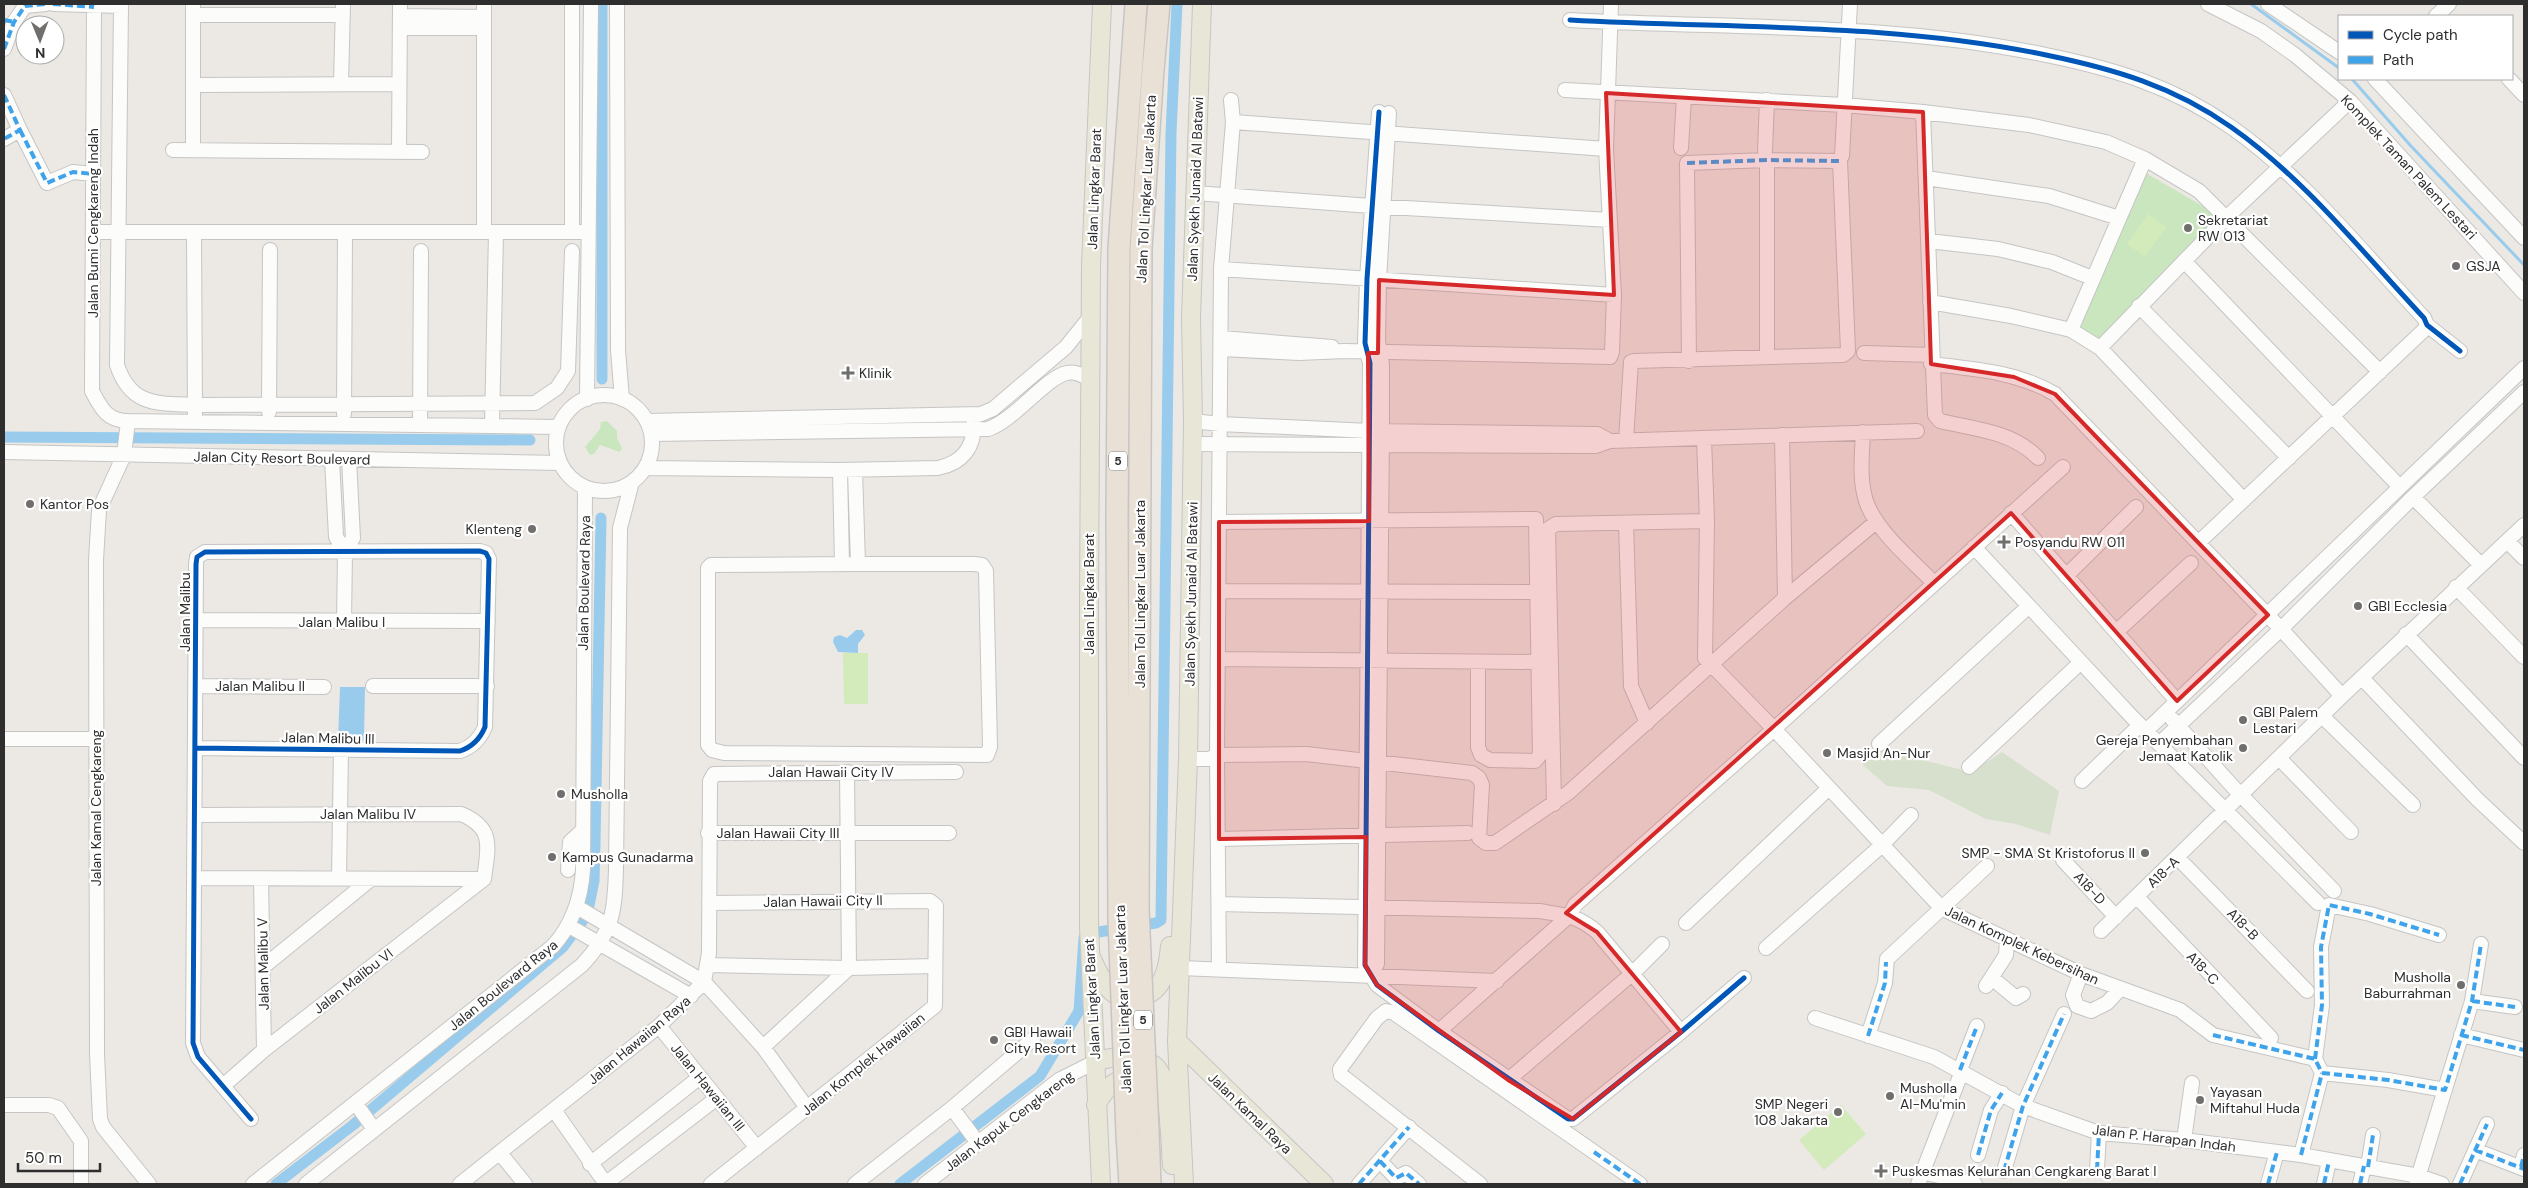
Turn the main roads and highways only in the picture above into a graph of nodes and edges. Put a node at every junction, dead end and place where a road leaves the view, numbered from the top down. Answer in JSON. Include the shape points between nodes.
{"nodes":[{"id":1,"x":1102,"y":4,"type":"edge"},
{"id":2,"x":1136,"y":4,"type":"edge"},
{"id":3,"x":1159,"y":4,"type":"edge"},
{"id":4,"x":1202,"y":4,"type":"edge"},
{"id":5,"x":1187,"y":791,"type":"junction"},
{"id":6,"x":1090,"y":953,"type":"junction"},
{"id":7,"x":1177,"y":1041,"type":"junction"},
{"id":8,"x":1095,"y":1062,"type":"junction"},
{"id":9,"x":1166,"y":1104,"type":"junction"},
{"id":10,"x":1096,"y":1105,"type":"junction"},
{"id":11,"x":1101,"y":1184,"type":"edge"},
{"id":12,"x":1130,"y":1184,"type":"edge"},
{"id":13,"x":1150,"y":1184,"type":"edge"},
{"id":14,"x":1173,"y":1184,"type":"edge"},
{"id":15,"x":1184,"y":1184,"type":"edge"},
{"id":16,"x":1324,"y":1184,"type":"edge"}],
"edges":[{"from":1,"to":6,"type":"main road","name":"Jalan Lingkar Barat","via":[[1089,378]]},
{"from":2,"to":12,"type":"highway","name":"Jalan Tol Lingkar Luar Jakarta","number":"5","bridge":true,"via":[[1119,248],[1117,528],[1119,919]]},
{"from":3,"to":13,"type":"highway","name":"Jalan Tol Lingkar Luar Jakarta","number":"5","bridge":true,"via":[[1141,248],[1138,910]]},
{"from":4,"to":5,"type":"main road","name":"Jalan Syekh Junaid Al Batawi","via":[[1191,318],[1193,421]]},
{"from":5,"to":6,"type":"main road","via":[[1169,964],[1162,981],[1150,994],[1141,998],[1117,996],[1106,984]]},
{"from":5,"to":7,"type":"main road","name":"Jalan Syekh Junaid Al Batawi"},
{"from":6,"to":8,"type":"main road","name":"Jalan Lingkar Barat"},
{"from":7,"to":15,"type":"main road","name":"Jalan Syekh Junaid Al Batawi"},
{"from":7,"to":16,"type":"main road","name":"Jalan Kamal Raya"},
{"from":8,"to":9,"type":"main road","via":[[1124,1056],[1156,1066],[1164,1083]]},
{"from":8,"to":10,"type":"main road","name":"Jalan Lingkar Barat"},
{"from":9,"to":10,"type":"main road","via":[[1162,1092],[1153,1082],[1128,1076],[1106,1089]]},
{"from":9,"to":14,"type":"main road"},
{"from":10,"to":11,"type":"main road","name":"Jalan Lingkar Barat"}]}
